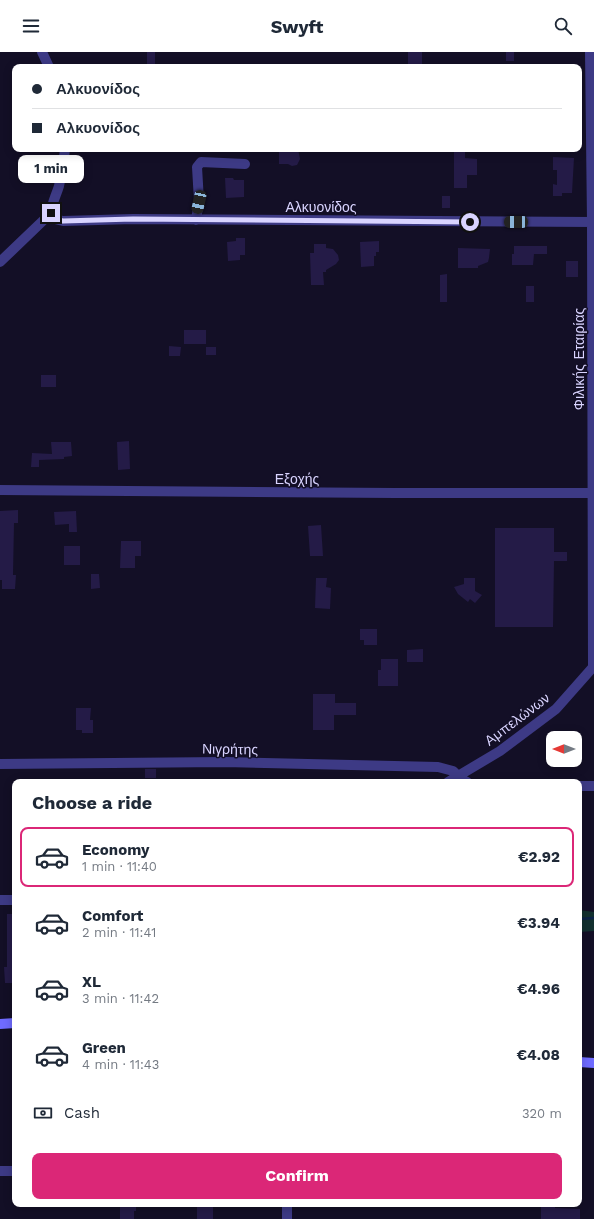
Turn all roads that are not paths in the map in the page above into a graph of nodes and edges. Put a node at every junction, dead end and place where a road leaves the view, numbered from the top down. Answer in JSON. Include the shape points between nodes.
{"nodes":[{"id":1,"x":42,"y":52,"type":"edge"},
{"id":2,"x":590,"y":52,"type":"edge"},
{"id":3,"x":48,"y":64,"type":"edge"},
{"id":4,"x":65,"y":152,"type":"edge"},
{"id":5,"x":245,"y":164,"type":"dead end"},
{"id":6,"x":51,"y":213,"type":"junction"},
{"id":7,"x":196,"y":220,"type":"junction"},
{"id":8,"x":593,"y":222,"type":"edge"},
{"id":9,"x":0,"y":262,"type":"edge"},
{"id":10,"x":0,"y":490,"type":"edge"},
{"id":11,"x":594,"y":493,"type":"edge"},
{"id":12,"x":594,"y":666,"type":"edge"},
{"id":13,"x":0,"y":764,"type":"edge"},
{"id":14,"x":457,"y":776,"type":"junction"},
{"id":15,"x":452,"y":779,"type":"edge"},
{"id":16,"x":461,"y":779,"type":"edge"},
{"id":17,"x":582,"y":786,"type":"edge"},
{"id":18,"x":594,"y":786,"type":"edge"},
{"id":19,"x":0,"y":900,"type":"edge"},
{"id":20,"x":12,"y":900,"type":"edge"},
{"id":21,"x":12,"y":1023,"type":"edge"},
{"id":22,"x":0,"y":1024,"type":"edge"},
{"id":23,"x":582,"y":1062,"type":"edge"},
{"id":24,"x":594,"y":1063,"type":"edge"},
{"id":25,"x":0,"y":1171,"type":"edge"},
{"id":26,"x":12,"y":1171,"type":"edge"},
{"id":27,"x":287,"y":1207,"type":"edge"},
{"id":28,"x":287,"y":1219,"type":"edge"}],
"edges":[{"from":1,"to":3,"type":"street"},
{"from":2,"to":8,"type":"street","name":"Φιλικής Εταιρίας"},
{"from":4,"to":6,"type":"street"},
{"from":5,"to":7,"type":"street","via":[[198,164],[199,202]]},
{"from":6,"to":7,"type":"street","name":"Αλκυονίδος","via":[[54,219],[63,221]]},
{"from":6,"to":9,"type":"street"},
{"from":7,"to":8,"type":"street","name":"Αλκυονίδος"},
{"from":8,"to":11,"type":"street","name":"Φιλικής Εταιρίας"},
{"from":10,"to":11,"type":"street","name":"Εξοχής"},
{"from":11,"to":12,"type":"street","name":"Φιλικής Εταιρίας"},
{"from":12,"to":14,"type":"street","name":"Αμπελώνων","via":[[556,709],[500,751]]},
{"from":13,"to":14,"type":"street","name":"Νιγρήτης","via":[[225,762],[438,767],[453,771]]},
{"from":14,"to":15,"type":"street","name":"Αμπελώνων"},
{"from":14,"to":16,"type":"street","name":"Νιγρήτης"},
{"from":17,"to":18,"type":"street"},
{"from":19,"to":20,"type":"street"},
{"from":21,"to":22,"type":"main road"},
{"from":23,"to":24,"type":"main road"},
{"from":25,"to":26,"type":"street"},
{"from":27,"to":28,"type":"street"}]}
